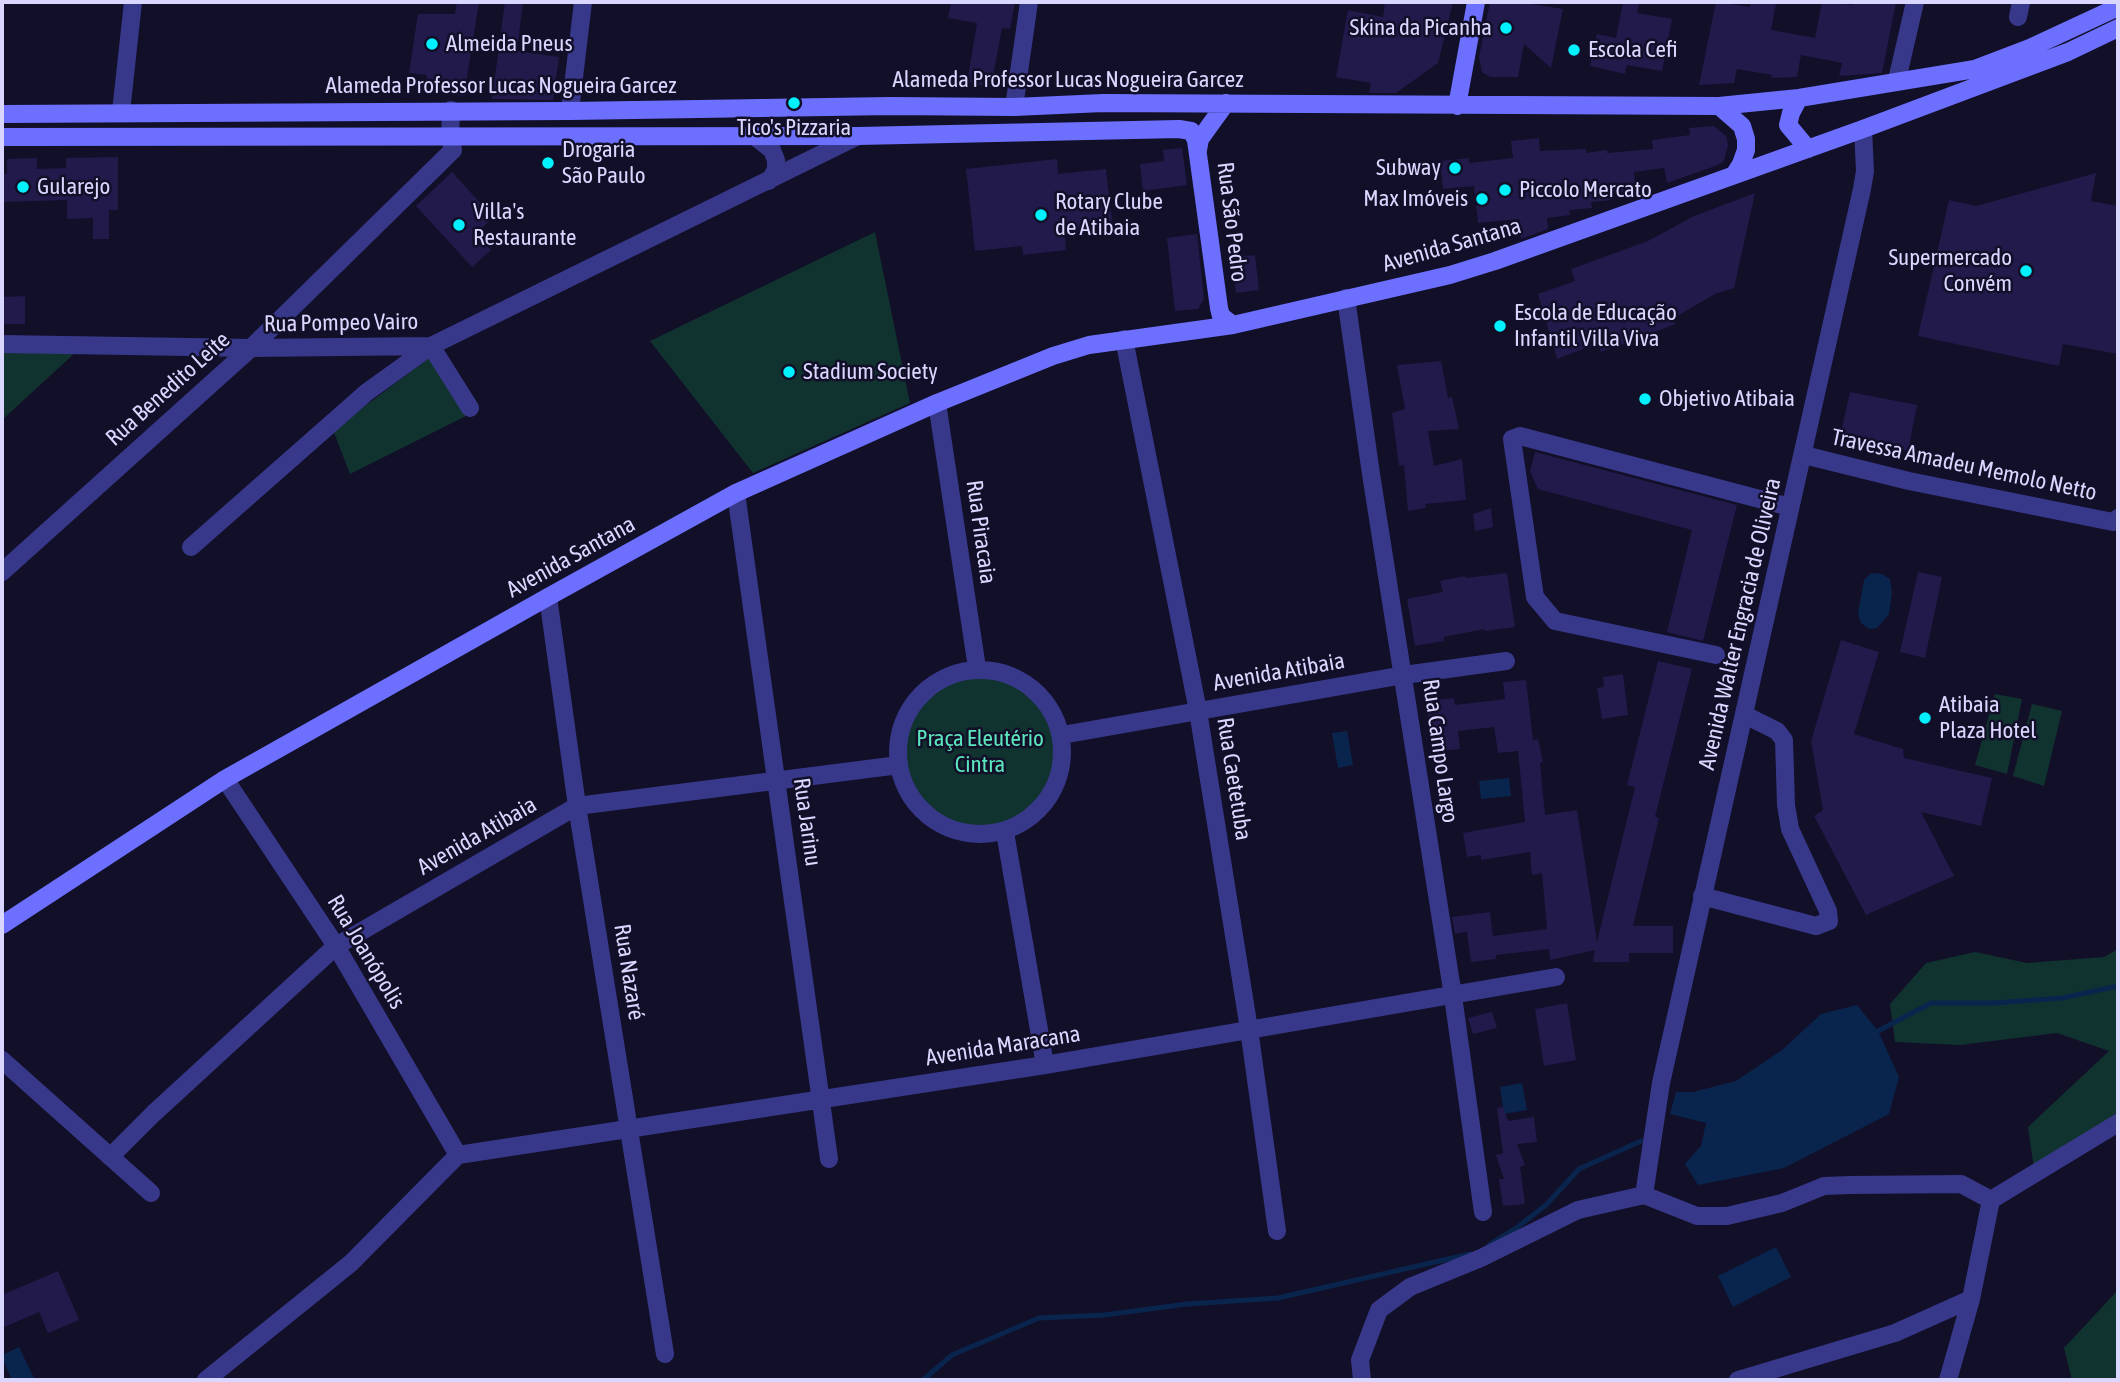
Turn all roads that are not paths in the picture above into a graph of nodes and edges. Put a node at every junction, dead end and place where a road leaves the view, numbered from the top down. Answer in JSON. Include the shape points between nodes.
{"nodes":[{"id":1,"x":133,"y":2,"type":"edge"},
{"id":2,"x":583,"y":2,"type":"edge"},
{"id":3,"x":1029,"y":2,"type":"edge"},
{"id":4,"x":1476,"y":2,"type":"edge"},
{"id":5,"x":1914,"y":2,"type":"edge"},
{"id":6,"x":2118,"y":7,"type":"edge"},
{"id":7,"x":2118,"y":28,"type":"edge"},
{"id":8,"x":1897,"y":80,"type":"junction"},
{"id":9,"x":1799,"y":98,"type":"junction"},
{"id":10,"x":1226,"y":103,"type":"junction"},
{"id":11,"x":891,"y":106,"type":"junction"},
{"id":12,"x":1457,"y":106,"type":"junction"},
{"id":13,"x":1719,"y":106,"type":"junction"},
{"id":14,"x":1014,"y":107,"type":"junction"},
{"id":15,"x":451,"y":110,"type":"junction"},
{"id":16,"x":570,"y":111,"type":"junction"},
{"id":17,"x":121,"y":112,"type":"junction"},
{"id":18,"x":2,"y":114,"type":"edge"},
{"id":19,"x":1863,"y":129,"type":"junction"},
{"id":20,"x":754,"y":136,"type":"junction"},
{"id":21,"x":858,"y":136,"type":"junction"},
{"id":22,"x":2,"y":137,"type":"edge"},
{"id":23,"x":452,"y":144,"type":"junction"},
{"id":24,"x":1808,"y":149,"type":"junction"},
{"id":25,"x":1198,"y":150,"type":"junction"},
{"id":26,"x":1734,"y":175,"type":"junction"},
{"id":27,"x":769,"y":181,"type":"junction"},
{"id":28,"x":1346,"y":298,"type":"junction"},
{"id":29,"x":1219,"y":308,"type":"junction"},
{"id":30,"x":1233,"y":325,"type":"junction"},
{"id":31,"x":1207,"y":328,"type":"junction"},
{"id":32,"x":1124,"y":339,"type":"junction"},
{"id":33,"x":2,"y":344,"type":"edge"},
{"id":34,"x":431,"y":346,"type":"junction"},
{"id":35,"x":251,"y":348,"type":"junction"},
{"id":36,"x":937,"y":403,"type":"junction"},
{"id":37,"x":470,"y":408,"type":"dead end"},
{"id":38,"x":1804,"y":455,"type":"junction"},
{"id":39,"x":736,"y":493,"type":"junction"},
{"id":40,"x":1790,"y":506,"type":"junction"},
{"id":41,"x":2116,"y":520,"type":"edge"},
{"id":42,"x":191,"y":547,"type":"dead end"},
{"id":43,"x":2,"y":572,"type":"edge"},
{"id":44,"x":548,"y":597,"type":"junction"},
{"id":45,"x":1716,"y":654,"type":"dead end"},
{"id":46,"x":1506,"y":661,"type":"dead end"},
{"id":47,"x":977,"y":668,"type":"junction"},
{"id":48,"x":1404,"y":675,"type":"junction"},
{"id":49,"x":1198,"y":711,"type":"junction"},
{"id":50,"x":1745,"y":715,"type":"junction"},
{"id":51,"x":1062,"y":735,"type":"junction"},
{"id":52,"x":899,"y":765,"type":"junction"},
{"id":53,"x":225,"y":779,"type":"junction"},
{"id":54,"x":776,"y":780,"type":"junction"},
{"id":55,"x":577,"y":806,"type":"junction"},
{"id":56,"x":1006,"y":832,"type":"junction"},
{"id":57,"x":1702,"y":896,"type":"junction"},
{"id":58,"x":2,"y":925,"type":"edge"},
{"id":59,"x":336,"y":946,"type":"junction"},
{"id":60,"x":1556,"y":977,"type":"dead end"},
{"id":61,"x":1453,"y":996,"type":"junction"},
{"id":62,"x":1249,"y":1029,"type":"junction"},
{"id":63,"x":2,"y":1060,"type":"edge"},
{"id":64,"x":1045,"y":1065,"type":"junction"},
{"id":65,"x":821,"y":1100,"type":"junction"},
{"id":66,"x":2118,"y":1123,"type":"edge"},
{"id":67,"x":630,"y":1128,"type":"junction"},
{"id":68,"x":458,"y":1155,"type":"junction"},
{"id":69,"x":110,"y":1157,"type":"junction"},
{"id":70,"x":829,"y":1159,"type":"dead end"},
{"id":71,"x":151,"y":1193,"type":"dead end"},
{"id":72,"x":1644,"y":1195,"type":"junction"},
{"id":73,"x":1991,"y":1200,"type":"junction"},
{"id":74,"x":1483,"y":1212,"type":"dead end"},
{"id":75,"x":1277,"y":1231,"type":"dead end"},
{"id":76,"x":1971,"y":1299,"type":"junction"},
{"id":77,"x":665,"y":1354,"type":"dead end"},
{"id":78,"x":206,"y":1380,"type":"edge"},
{"id":79,"x":1362,"y":1380,"type":"edge"},
{"id":80,"x":1738,"y":1380,"type":"edge"},
{"id":81,"x":1948,"y":1380,"type":"edge"}],
"edges":[{"from":1,"to":17,"type":"street"},
{"from":2,"to":16,"type":"street"},
{"from":3,"to":14,"type":"street"},
{"from":4,"to":12,"type":"main road"},
{"from":5,"to":8,"type":"street"},
{"from":6,"to":8,"type":"main road","name":"Alameda Professor Lucas Nogueira Garcez","via":[[1975,69]]},
{"from":7,"to":19,"type":"main road","via":[[2068,52]]},
{"from":8,"to":9,"type":"main road","name":"Alameda Professor Lucas Nogueira Garcez"},
{"from":9,"to":13,"type":"main road","name":"Alameda Professor Lucas Nogueira Garcez"},
{"from":9,"to":24,"type":"main road","via":[[1788,125]]},
{"from":10,"to":12,"type":"main road","name":"Alameda Professor Lucas Nogueira Garcez"},
{"from":10,"to":14,"type":"main road","name":"Alameda Professor Lucas Nogueira Garcez"},
{"from":10,"to":25,"type":"main road","via":[[1200,139]]},
{"from":11,"to":14,"type":"main road","name":"Alameda Professor Lucas Nogueira Garcez"},
{"from":11,"to":16,"type":"main road","name":"Alameda Professor Lucas Nogueira Garcez"},
{"from":11,"to":21,"type":"main road"},
{"from":12,"to":13,"type":"main road","name":"Alameda Professor Lucas Nogueira Garcez"},
{"from":13,"to":26,"type":"main road","via":[[1742,126],[1746,139],[1744,157]]},
{"from":15,"to":16,"type":"main road","name":"Alameda Professor Lucas Nogueira Garcez"},
{"from":15,"to":17,"type":"main road","name":"Alameda Professor Lucas Nogueira Garcez"},
{"from":15,"to":23,"type":"street"},
{"from":17,"to":18,"type":"main road","name":"Alameda Professor Lucas Nogueira Garcez"},
{"from":19,"to":24,"type":"main road","name":"Avenida Santana"},
{"from":19,"to":38,"type":"street","name":"Avenida Walter Engracia de Oliveira","via":[[1862,189]]},
{"from":20,"to":21,"type":"main road"},
{"from":20,"to":23,"type":"main road","via":[[475,138]]},
{"from":20,"to":27,"type":"street","via":[[772,150],[776,160]]},
{"from":21,"to":25,"type":"main road","name":"Rua São Pedro","via":[[1179,129],[1191,131]]},
{"from":21,"to":27,"type":"street","name":"Rua Pompeo Vairo"},
{"from":22,"to":23,"type":"main road"},
{"from":23,"to":35,"type":"street","name":"Rua Benedito Leite"},
{"from":24,"to":26,"type":"main road","name":"Avenida Santana"},
{"from":25,"to":29,"type":"main road","name":"Rua São Pedro"},
{"from":26,"to":28,"type":"main road","name":"Avenida Santana","via":[[1495,261]]},
{"from":27,"to":34,"type":"street","name":"Rua Pompeo Vairo"},
{"from":28,"to":30,"type":"main road","name":"Avenida Santana"},
{"from":28,"to":48,"type":"street","name":"Rua Campo Largo"},
{"from":29,"to":30,"type":"main road","name":"Rua São Pedro","via":[[1221,316]]},
{"from":29,"to":31,"type":"main road"},
{"from":30,"to":31,"type":"main road","name":"Avenida Santana"},
{"from":31,"to":32,"type":"main road","name":"Avenida Santana"},
{"from":32,"to":36,"type":"main road","name":"Avenida Santana","via":[[1053,356]]},
{"from":32,"to":49,"type":"street","name":"Rua Caetetuba"},
{"from":33,"to":35,"type":"street","name":"Rua Pompeo Vairo"},
{"from":34,"to":35,"type":"street","name":"Rua Pompeo Vairo"},
{"from":34,"to":37,"type":"street"},
{"from":34,"to":42,"type":"street","via":[[367,392]]},
{"from":35,"to":43,"type":"street","name":"Rua Benedito Leite"},
{"from":36,"to":39,"type":"main road","name":"Avenida Santana"},
{"from":36,"to":47,"type":"street","name":"Rua Piracaia"},
{"from":38,"to":40,"type":"street","name":"Avenida Walter Engracia de Oliveira"},
{"from":38,"to":41,"type":"street","name":"Travessa Amadeu Memolo Netto","via":[[1909,481]]},
{"from":39,"to":44,"type":"main road","name":"Avenida Santana"},
{"from":39,"to":54,"type":"street","name":"Rua Jarinu"},
{"from":40,"to":45,"type":"street","via":[[1520,436],[1512,439],[1535,597],[1555,621]]},
{"from":40,"to":50,"type":"street","name":"Avenida Walter Engracia de Oliveira"},
{"from":44,"to":53,"type":"main road","name":"Avenida Santana"},
{"from":44,"to":55,"type":"street","name":"Rua Nazaré"},
{"from":46,"to":48,"type":"street","name":"Avenida Atibaia"},
{"from":47,"to":51,"type":"street","via":[[1016,679],[1037,694]]},
{"from":47,"to":52,"type":"street","via":[[942,679],[922,694],[906,715],[898,740]]},
{"from":48,"to":49,"type":"street","name":"Avenida Atibaia"},
{"from":48,"to":61,"type":"street","name":"Rua Campo Largo"},
{"from":49,"to":51,"type":"street","name":"Avenida Atibaia"},
{"from":49,"to":62,"type":"street","name":"Rua Caetetuba"},
{"from":50,"to":57,"type":"street","name":"Avenida Walter Engracia de Oliveira"},
{"from":50,"to":57,"type":"street","via":[[1777,731],[1784,740],[1790,829],[1829,921],[1816,926]]},
{"from":51,"to":56,"type":"street","via":[[1052,790],[1037,811]]},
{"from":52,"to":54,"type":"street","name":"Avenida Atibaia"},
{"from":52,"to":56,"type":"street","via":[[906,790],[942,826],[967,834]]},
{"from":53,"to":58,"type":"main road","name":"Avenida Santana"},
{"from":53,"to":59,"type":"street","name":"Rua Joanópolis"},
{"from":54,"to":55,"type":"street","name":"Avenida Atibaia"},
{"from":54,"to":65,"type":"street","name":"Rua Jarinu"},
{"from":55,"to":59,"type":"street","name":"Avenida Atibaia"},
{"from":55,"to":67,"type":"street","name":"Rua Nazaré"},
{"from":56,"to":64,"type":"street"},
{"from":57,"to":72,"type":"street","name":"Avenida Walter Engracia de Oliveira","via":[[1653,1129]]},
{"from":59,"to":68,"type":"street","name":"Rua Joanópolis"},
{"from":59,"to":69,"type":"street","name":"Avenida Atibaia"},
{"from":60,"to":61,"type":"street","name":"Avenida Maracana"},
{"from":61,"to":62,"type":"street","name":"Avenida Maracana"},
{"from":61,"to":74,"type":"street","name":"Rua Campo Largo"},
{"from":62,"to":64,"type":"street","name":"Avenida Maracana"},
{"from":62,"to":75,"type":"street","name":"Rua Caetetuba"},
{"from":63,"to":69,"type":"street"},
{"from":64,"to":65,"type":"street","name":"Avenida Maracana"},
{"from":65,"to":67,"type":"street","name":"Avenida Maracana"},
{"from":65,"to":70,"type":"street","name":"Rua Jarinu"},
{"from":66,"to":73,"type":"street"},
{"from":67,"to":68,"type":"street","name":"Avenida Maracana"},
{"from":67,"to":77,"type":"street","name":"Rua Nazaré"},
{"from":68,"to":78,"type":"street","via":[[351,1263]]},
{"from":69,"to":71,"type":"street"},
{"from":72,"to":73,"type":"street","via":[[1697,1216],[1727,1216],[1782,1203],[1824,1186],[1961,1184]]},
{"from":72,"to":79,"type":"street","via":[[1578,1210],[1410,1287],[1379,1310],[1360,1360]]},
{"from":73,"to":76,"type":"street"},
{"from":76,"to":80,"type":"street","via":[[1895,1333]]},
{"from":76,"to":81,"type":"street"}]}
